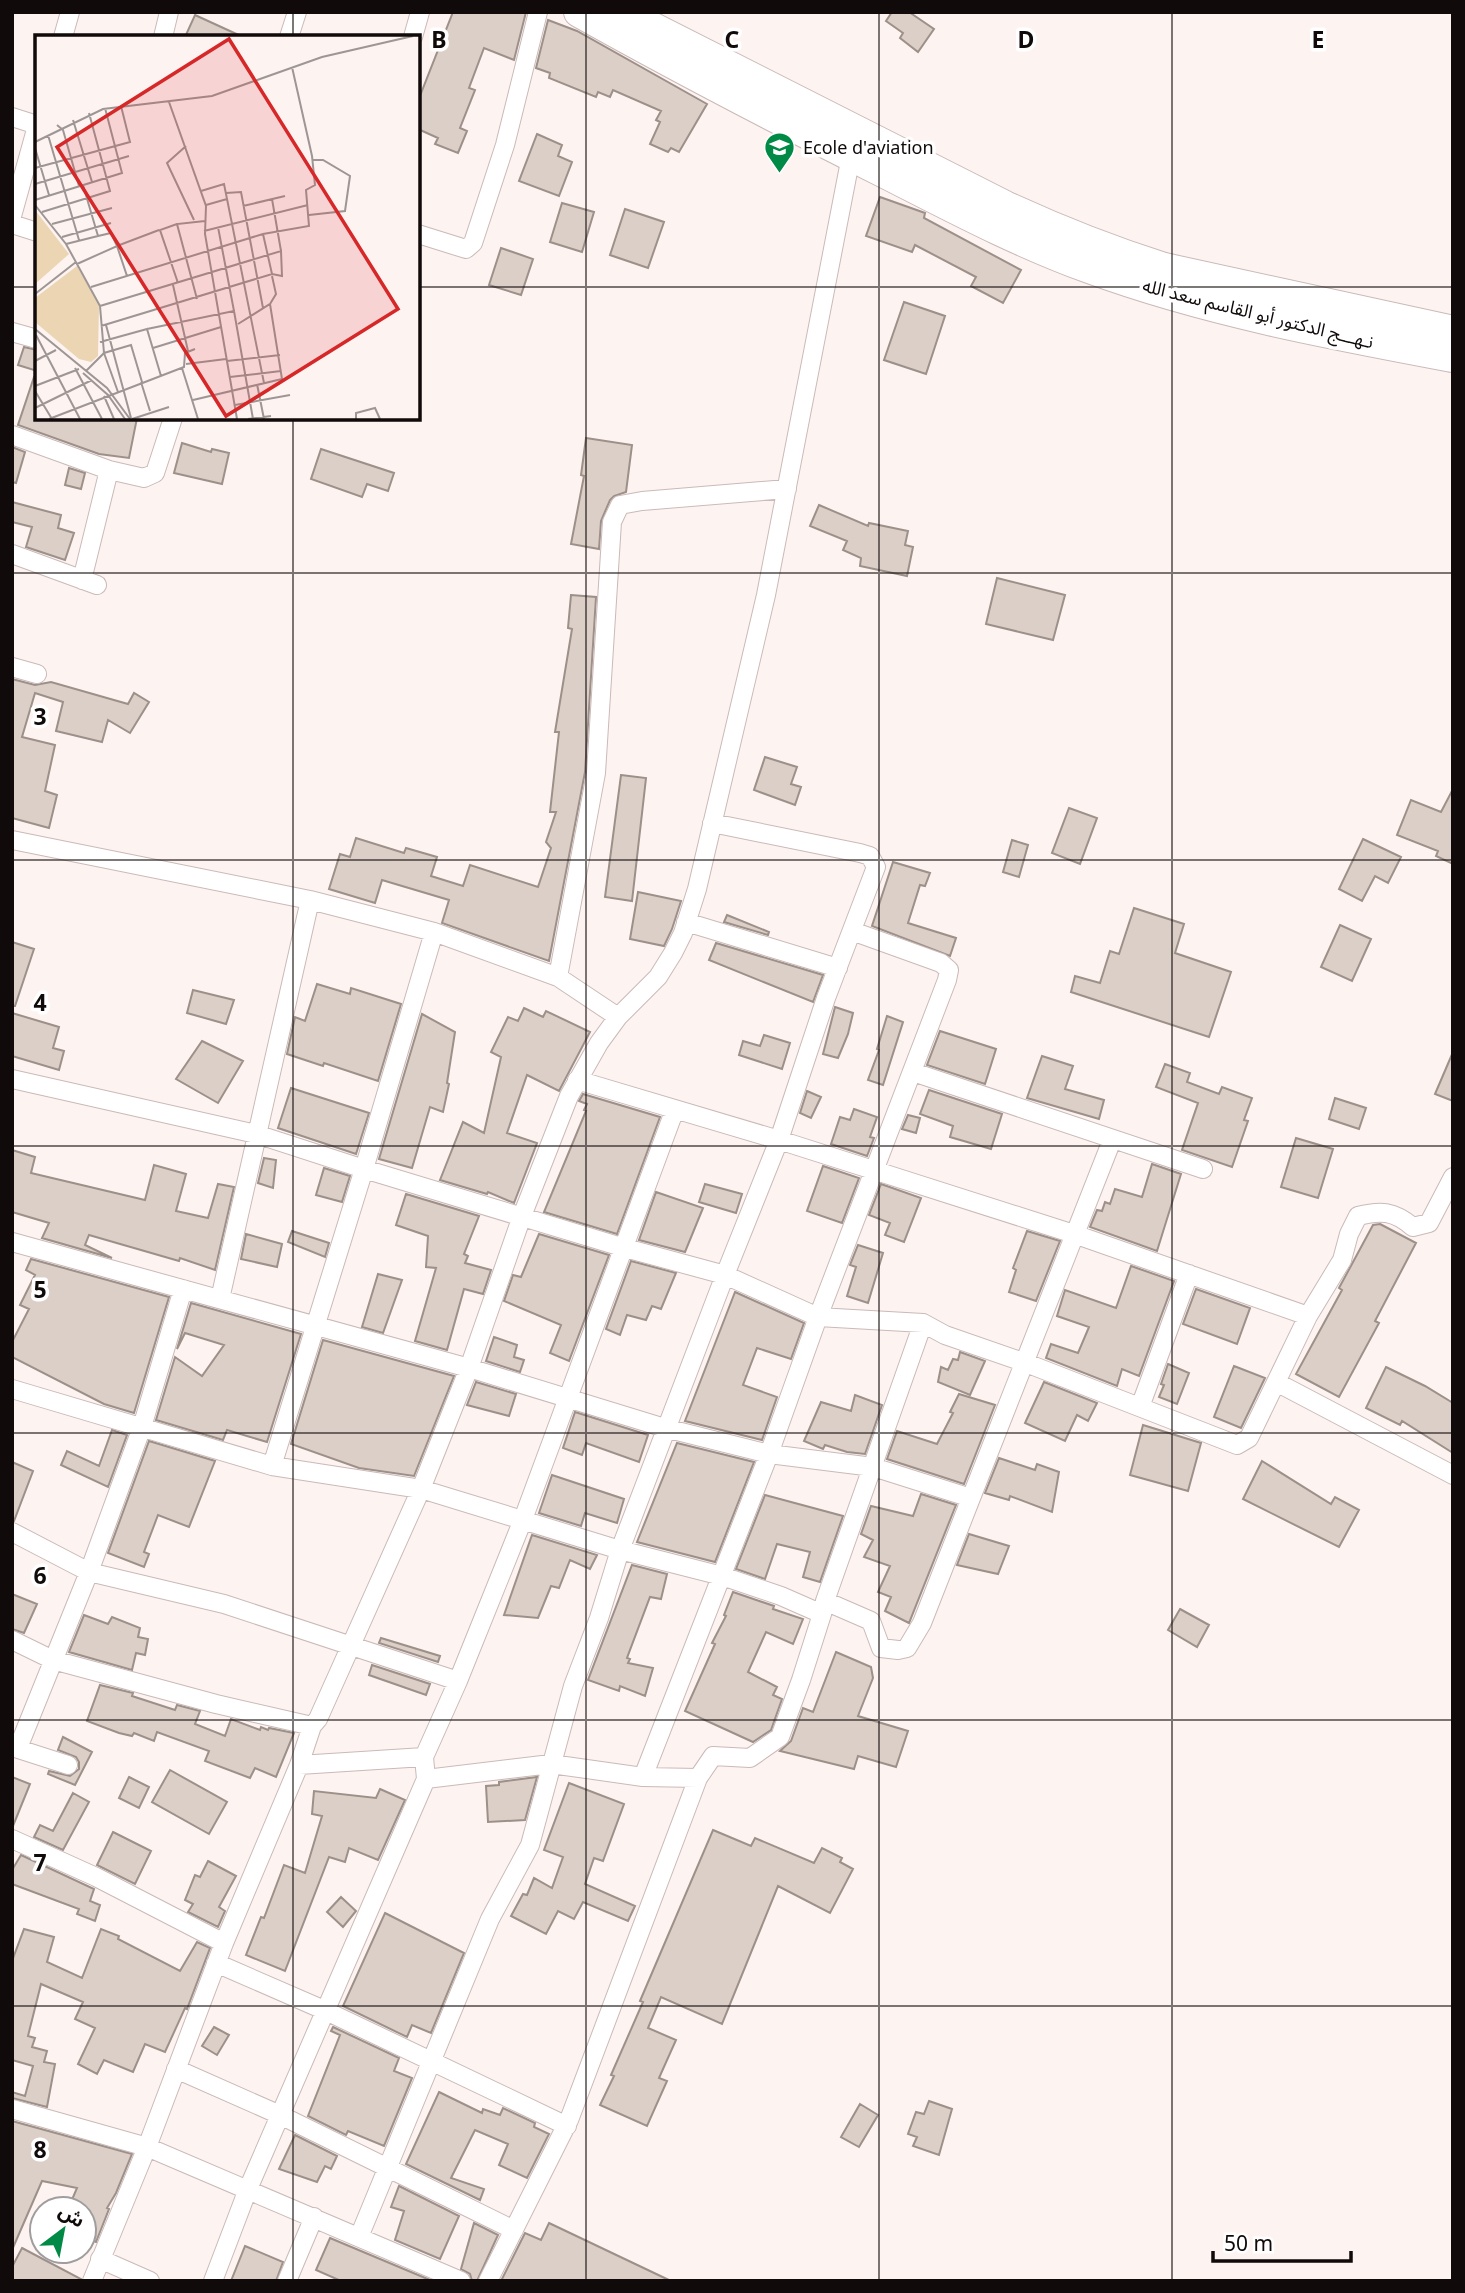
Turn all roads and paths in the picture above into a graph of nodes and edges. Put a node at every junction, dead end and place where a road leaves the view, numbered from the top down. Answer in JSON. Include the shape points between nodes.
{"nodes":[{"id":1,"x":70,"y":12,"type":"edge"},
{"id":2,"x":169,"y":12,"type":"edge"},
{"id":3,"x":297,"y":12,"type":"edge"},
{"id":4,"x":420,"y":12,"type":"edge"},
{"id":5,"x":538,"y":12,"type":"edge"},
{"id":6,"x":579,"y":12,"type":"edge"},
{"id":7,"x":622,"y":12,"type":"edge"},
{"id":8,"x":63,"y":35,"type":"edge"},
{"id":9,"x":163,"y":35,"type":"edge"},
{"id":10,"x":290,"y":35,"type":"edge"},
{"id":11,"x":414,"y":35,"type":"edge"},
{"id":12,"x":12,"y":117,"type":"edge"},
{"id":13,"x":35,"y":125,"type":"edge"},
{"id":14,"x":35,"y":133,"type":"edge"},
{"id":15,"x":851,"y":156,"type":"junction"},
{"id":16,"x":12,"y":216,"type":"edge"},
{"id":17,"x":12,"y":224,"type":"edge"},
{"id":18,"x":35,"y":231,"type":"edge"},
{"id":19,"x":420,"y":235,"type":"edge"},
{"id":20,"x":1453,"y":331,"type":"edge"},
{"id":21,"x":12,"y":332,"type":"edge"},
{"id":22,"x":35,"y":338,"type":"edge"},
{"id":23,"x":1453,"y":358,"type":"edge"},
{"id":24,"x":172,"y":420,"type":"edge"},
{"id":25,"x":12,"y":435,"type":"edge"},
{"id":26,"x":109,"y":470,"type":"junction"},
{"id":27,"x":787,"y":489,"type":"junction"},
{"id":28,"x":12,"y":554,"type":"edge"},
{"id":29,"x":12,"y":667,"type":"edge"},
{"id":30,"x":37,"y":674,"type":"dead end"},
{"id":31,"x":712,"y":823,"type":"junction"},
{"id":32,"x":12,"y":839,"type":"edge"},
{"id":33,"x":310,"y":900,"type":"junction"},
{"id":34,"x":686,"y":922,"type":"junction"},
{"id":35,"x":852,"y":931,"type":"junction"},
{"id":36,"x":434,"y":932,"type":"junction"},
{"id":37,"x":838,"y":968,"type":"junction"},
{"id":38,"x":558,"y":976,"type":"junction"},
{"id":39,"x":618,"y":1017,"type":"junction"},
{"id":40,"x":912,"y":1072,"type":"junction"},
{"id":41,"x":12,"y":1079,"type":"edge"},
{"id":42,"x":577,"y":1080,"type":"junction"},
{"id":43,"x":675,"y":1109,"type":"junction"},
{"id":44,"x":256,"y":1134,"type":"junction"},
{"id":45,"x":779,"y":1140,"type":"junction"},
{"id":46,"x":1112,"y":1140,"type":"junction"},
{"id":47,"x":364,"y":1169,"type":"junction"},
{"id":48,"x":1203,"y":1169,"type":"dead end"},
{"id":49,"x":874,"y":1171,"type":"junction"},
{"id":50,"x":1453,"y":1177,"type":"edge"},
{"id":51,"x":522,"y":1216,"type":"junction"},
{"id":52,"x":1074,"y":1234,"type":"junction"},
{"id":53,"x":12,"y":1242,"type":"edge"},
{"id":54,"x":625,"y":1248,"type":"junction"},
{"id":55,"x":725,"y":1275,"type":"junction"},
{"id":56,"x":1189,"y":1275,"type":"junction"},
{"id":57,"x":183,"y":1289,"type":"junction"},
{"id":58,"x":220,"y":1299,"type":"junction"},
{"id":59,"x":1308,"y":1316,"type":"junction"},
{"id":60,"x":818,"y":1317,"type":"junction"},
{"id":61,"x":923,"y":1323,"type":"junction"},
{"id":62,"x":314,"y":1325,"type":"junction"},
{"id":63,"x":1026,"y":1363,"type":"junction"},
{"id":64,"x":469,"y":1368,"type":"junction"},
{"id":65,"x":1276,"y":1382,"type":"junction"},
{"id":66,"x":12,"y":1389,"type":"edge"},
{"id":67,"x":567,"y":1398,"type":"junction"},
{"id":68,"x":1140,"y":1407,"type":"junction"},
{"id":69,"x":142,"y":1427,"type":"junction"},
{"id":70,"x":666,"y":1428,"type":"junction"},
{"id":71,"x":769,"y":1454,"type":"junction"},
{"id":72,"x":272,"y":1466,"type":"junction"},
{"id":73,"x":873,"y":1467,"type":"junction"},
{"id":74,"x":1453,"y":1475,"type":"edge"},
{"id":75,"x":421,"y":1489,"type":"junction"},
{"id":76,"x":971,"y":1498,"type":"junction"},
{"id":77,"x":522,"y":1522,"type":"junction"},
{"id":78,"x":12,"y":1532,"type":"edge"},
{"id":79,"x":620,"y":1550,"type":"junction"},
{"id":80,"x":89,"y":1572,"type":"junction"},
{"id":81,"x":722,"y":1576,"type":"junction"},
{"id":82,"x":823,"y":1608,"type":"junction"},
{"id":83,"x":12,"y":1640,"type":"edge"},
{"id":84,"x":351,"y":1645,"type":"junction"},
{"id":85,"x":53,"y":1660,"type":"junction"},
{"id":86,"x":458,"y":1681,"type":"junction"},
{"id":87,"x":312,"y":1726,"type":"junction"},
{"id":88,"x":15,"y":1747,"type":"edge"},
{"id":89,"x":424,"y":1757,"type":"junction"},
{"id":90,"x":551,"y":1764,"type":"junction"},
{"id":91,"x":68,"y":1765,"type":"dead end"},
{"id":92,"x":299,"y":1765,"type":"junction"},
{"id":93,"x":643,"y":1777,"type":"junction"},
{"id":94,"x":698,"y":1778,"type":"junction"},
{"id":95,"x":426,"y":1779,"type":"junction"},
{"id":96,"x":12,"y":1839,"type":"edge"},
{"id":97,"x":224,"y":1943,"type":"junction"},
{"id":98,"x":216,"y":1963,"type":"junction"},
{"id":99,"x":324,"y":2010,"type":"junction"},
{"id":100,"x":431,"y":2062,"type":"junction"},
{"id":101,"x":176,"y":2070,"type":"junction"},
{"id":102,"x":12,"y":2109,"type":"edge"},
{"id":103,"x":280,"y":2115,"type":"junction"},
{"id":104,"x":567,"y":2126,"type":"junction"},
{"id":105,"x":147,"y":2147,"type":"junction"},
{"id":106,"x":387,"y":2167,"type":"junction"},
{"id":107,"x":248,"y":2189,"type":"junction"},
{"id":108,"x":314,"y":2217,"type":"junction"},
{"id":109,"x":514,"y":2230,"type":"junction"},
{"id":110,"x":359,"y":2237,"type":"junction"},
{"id":111,"x":100,"y":2259,"type":"junction"},
{"id":112,"x":431,"y":2275,"type":"edge"},
{"id":113,"x":92,"y":2281,"type":"edge"},
{"id":114,"x":150,"y":2281,"type":"edge"},
{"id":115,"x":214,"y":2281,"type":"edge"},
{"id":116,"x":287,"y":2281,"type":"edge"},
{"id":117,"x":461,"y":2281,"type":"edge"},
{"id":118,"x":488,"y":2281,"type":"edge"}],
"edges":[{"from":1,"to":8,"type":"street"},
{"from":2,"to":9,"type":"street"},
{"from":3,"to":10,"type":"street"},
{"from":4,"to":11,"type":"street"},
{"from":5,"to":19,"type":"street","via":[[505,145],[473,243],[466,249]]},
{"from":6,"to":15,"type":"main road","name":"نـهـــج الدكتور أبو القاسم سعد الله"},
{"from":7,"to":20,"type":"main road","name":"نـهـــج الدكتور أبو القاسم سعد الله","via":[[1005,206],[1111,250],[1164,268]]},
{"from":12,"to":13,"type":"street"},
{"from":14,"to":16,"type":"street"},
{"from":15,"to":23,"type":"main road","name":"نـهـــج الدكتور أبو القاسم سعد الله","via":[[1036,247],[1139,285],[1280,322]]},
{"from":15,"to":27,"type":"street"},
{"from":17,"to":18,"type":"street"},
{"from":21,"to":22,"type":"street"},
{"from":24,"to":26,"type":"street","via":[[152,476]]},
{"from":25,"to":26,"type":"street"},
{"from":26,"to":28,"type":"street","via":[[89,582]]},
{"from":27,"to":31,"type":"street"},
{"from":27,"to":38,"type":"street","via":[[620,505],[612,522],[596,773]]},
{"from":29,"to":30,"type":"street"},
{"from":31,"to":34,"type":"street"},
{"from":31,"to":35,"type":"street","via":[[870,856],[876,867]]},
{"from":32,"to":33,"type":"street"},
{"from":33,"to":36,"type":"street"},
{"from":33,"to":44,"type":"street"},
{"from":34,"to":37,"type":"street"},
{"from":34,"to":39,"type":"street","via":[[658,977]]},
{"from":35,"to":37,"type":"street"},
{"from":35,"to":40,"type":"street","via":[[941,963],[949,970]]},
{"from":36,"to":38,"type":"street"},
{"from":36,"to":47,"type":"street"},
{"from":37,"to":45,"type":"street"},
{"from":38,"to":39,"type":"street"},
{"from":39,"to":42,"type":"street"},
{"from":40,"to":46,"type":"street"},
{"from":40,"to":49,"type":"street"},
{"from":41,"to":44,"type":"street"},
{"from":42,"to":43,"type":"street"},
{"from":42,"to":51,"type":"street"},
{"from":43,"to":45,"type":"street"},
{"from":43,"to":54,"type":"street"},
{"from":44,"to":47,"type":"street"},
{"from":44,"to":58,"type":"street"},
{"from":45,"to":49,"type":"street"},
{"from":45,"to":55,"type":"street"},
{"from":46,"to":48,"type":"street"},
{"from":46,"to":52,"type":"street"},
{"from":47,"to":51,"type":"street"},
{"from":47,"to":62,"type":"street"},
{"from":49,"to":52,"type":"street"},
{"from":49,"to":60,"type":"street"},
{"from":50,"to":59,"type":"street","via":[[1429,1223],[1422,1226],[1413,1227],[1401,1217],[1377,1211],[1358,1216],[1342,1260]]},
{"from":51,"to":54,"type":"street"},
{"from":51,"to":64,"type":"street"},
{"from":52,"to":56,"type":"street"},
{"from":52,"to":63,"type":"street"},
{"from":53,"to":57,"type":"street"},
{"from":54,"to":55,"type":"street"},
{"from":54,"to":67,"type":"street"},
{"from":55,"to":60,"type":"street"},
{"from":55,"to":70,"type":"street"},
{"from":56,"to":59,"type":"street"},
{"from":56,"to":68,"type":"street"},
{"from":57,"to":58,"type":"street"},
{"from":57,"to":69,"type":"street"},
{"from":58,"to":62,"type":"street"},
{"from":59,"to":65,"type":"street"},
{"from":60,"to":61,"type":"street"},
{"from":60,"to":71,"type":"street"},
{"from":61,"to":63,"type":"street","via":[[944,1335]]},
{"from":61,"to":73,"type":"street"},
{"from":62,"to":64,"type":"street"},
{"from":62,"to":72,"type":"street"},
{"from":63,"to":68,"type":"street"},
{"from":63,"to":76,"type":"street"},
{"from":64,"to":67,"type":"street"},
{"from":64,"to":75,"type":"street"},
{"from":65,"to":68,"type":"street","via":[[1249,1438],[1237,1445]]},
{"from":65,"to":74,"type":"street"},
{"from":66,"to":69,"type":"street"},
{"from":67,"to":70,"type":"street"},
{"from":67,"to":77,"type":"street"},
{"from":69,"to":72,"type":"street"},
{"from":69,"to":80,"type":"street"},
{"from":70,"to":71,"type":"street"},
{"from":70,"to":79,"type":"street"},
{"from":71,"to":73,"type":"street"},
{"from":71,"to":81,"type":"street"},
{"from":72,"to":75,"type":"street"},
{"from":73,"to":76,"type":"street"},
{"from":73,"to":82,"type":"street"},
{"from":75,"to":77,"type":"street"},
{"from":75,"to":84,"type":"street"},
{"from":76,"to":82,"type":"street","via":[[922,1623],[907,1648],[881,1648],[871,1621]]},
{"from":77,"to":79,"type":"street"},
{"from":77,"to":86,"type":"street"},
{"from":78,"to":80,"type":"street"},
{"from":79,"to":81,"type":"street"},
{"from":79,"to":90,"type":"street"},
{"from":80,"to":84,"type":"street","via":[[224,1604]]},
{"from":80,"to":85,"type":"street"},
{"from":81,"to":82,"type":"street"},
{"from":81,"to":93,"type":"street"},
{"from":82,"to":94,"type":"street","via":[[779,1737],[750,1758],[713,1756]]},
{"from":83,"to":85,"type":"street"},
{"from":84,"to":86,"type":"street"},
{"from":84,"to":87,"type":"street"},
{"from":85,"to":87,"type":"street"},
{"from":85,"to":88,"type":"street"},
{"from":86,"to":89,"type":"street"},
{"from":87,"to":92,"type":"street"},
{"from":88,"to":91,"type":"street"},
{"from":89,"to":92,"type":"street"},
{"from":89,"to":95,"type":"street"},
{"from":90,"to":93,"type":"street"},
{"from":90,"to":95,"type":"street"},
{"from":90,"to":100,"type":"street","via":[[530,1845],[490,1919]]},
{"from":92,"to":97,"type":"street"},
{"from":93,"to":94,"type":"street"},
{"from":94,"to":104,"type":"street"},
{"from":95,"to":99,"type":"street"},
{"from":96,"to":97,"type":"street"},
{"from":97,"to":98,"type":"street"},
{"from":98,"to":99,"type":"street"},
{"from":98,"to":101,"type":"street"},
{"from":99,"to":100,"type":"street"},
{"from":99,"to":103,"type":"street"},
{"from":100,"to":104,"type":"street"},
{"from":100,"to":106,"type":"street"},
{"from":101,"to":103,"type":"street"},
{"from":101,"to":105,"type":"street"},
{"from":102,"to":105,"type":"street"},
{"from":103,"to":106,"type":"street"},
{"from":103,"to":107,"type":"street"},
{"from":104,"to":109,"type":"street"},
{"from":105,"to":107,"type":"street"},
{"from":105,"to":111,"type":"street"},
{"from":106,"to":109,"type":"street"},
{"from":106,"to":110,"type":"street"},
{"from":107,"to":108,"type":"street"},
{"from":107,"to":115,"type":"street"},
{"from":108,"to":110,"type":"street"},
{"from":108,"to":116,"type":"street"},
{"from":109,"to":118,"type":"street"},
{"from":110,"to":112,"type":"street"},
{"from":111,"to":113,"type":"street"},
{"from":111,"to":114,"type":"street"},
{"from":112,"to":117,"type":"street"}]}
